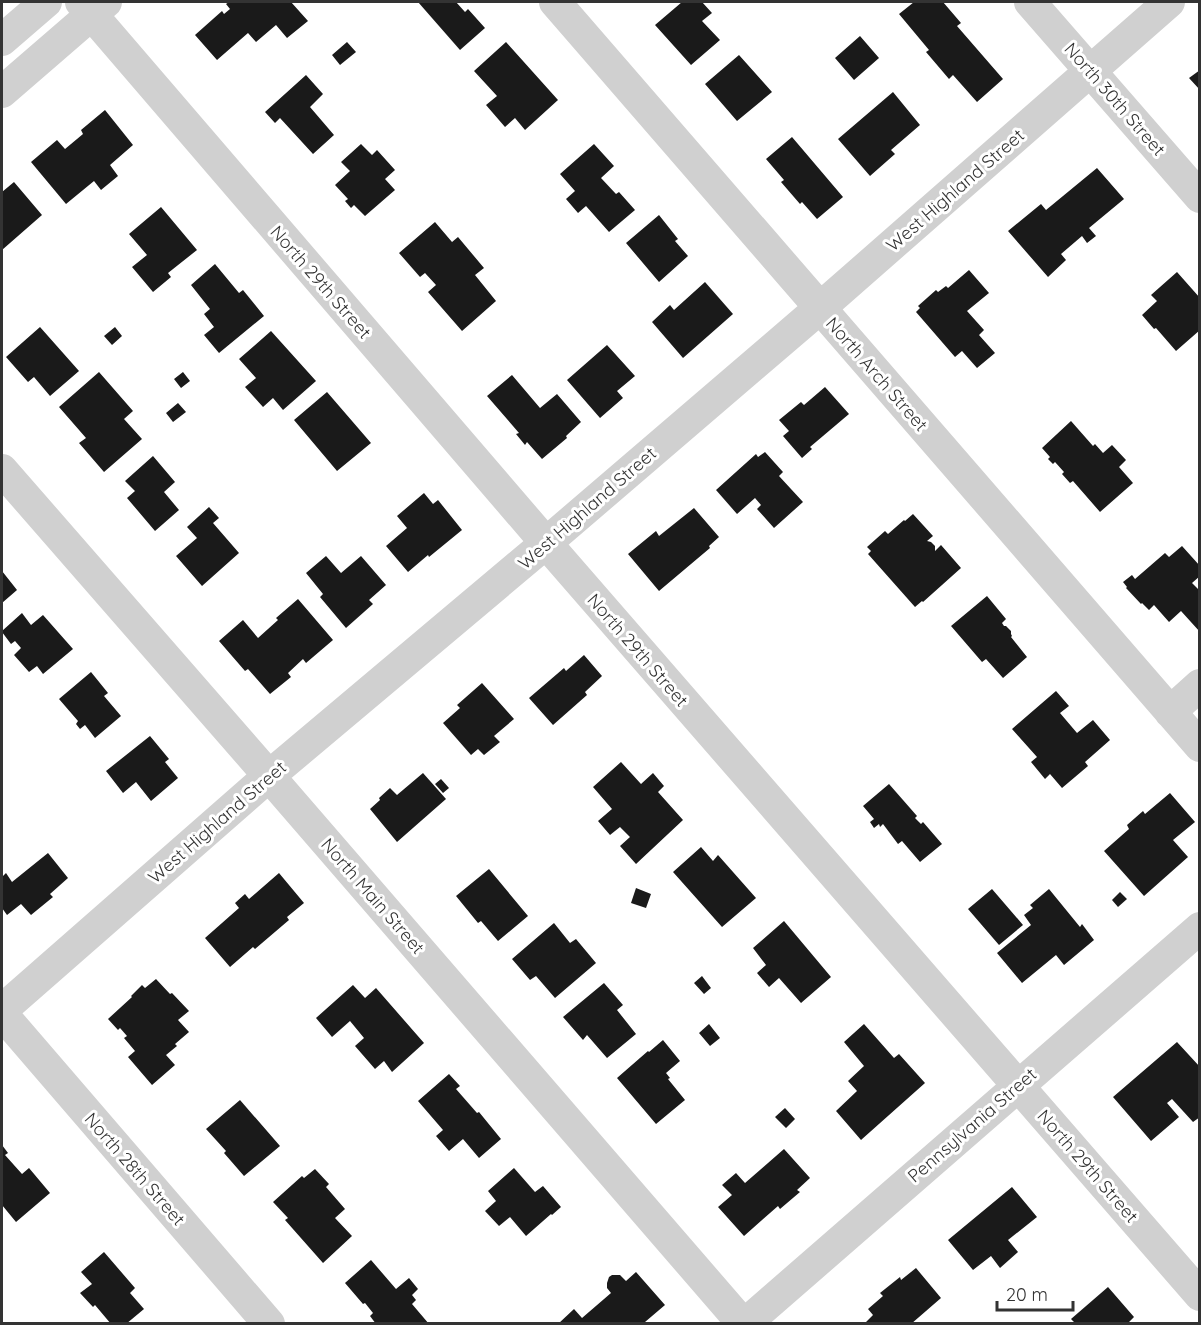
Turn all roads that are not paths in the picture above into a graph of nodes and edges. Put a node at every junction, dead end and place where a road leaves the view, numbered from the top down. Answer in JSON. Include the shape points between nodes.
{"nodes":[{"id":1,"x":46,"y":2,"type":"edge"},
{"id":2,"x":555,"y":2,"type":"edge"},
{"id":3,"x":1030,"y":2,"type":"edge"},
{"id":4,"x":1169,"y":2,"type":"edge"},
{"id":5,"x":93,"y":6,"type":"edge"},
{"id":6,"x":2,"y":40,"type":"edge"},
{"id":7,"x":1090,"y":71,"type":"junction"},
{"id":8,"x":2,"y":92,"type":"edge"},
{"id":9,"x":1200,"y":197,"type":"edge"},
{"id":10,"x":820,"y":308,"type":"junction"},
{"id":11,"x":2,"y":470,"type":"edge"},
{"id":12,"x":546,"y":543,"type":"junction"},
{"id":13,"x":1200,"y":685,"type":"edge"},
{"id":14,"x":1170,"y":712,"type":"junction"},
{"id":15,"x":1200,"y":746,"type":"edge"},
{"id":16,"x":269,"y":776,"type":"junction"},
{"id":17,"x":1200,"y":928,"type":"edge"},
{"id":18,"x":2,"y":1012,"type":"edge"},
{"id":19,"x":1018,"y":1085,"type":"junction"},
{"id":20,"x":1200,"y":1295,"type":"edge"},
{"id":21,"x":269,"y":1323,"type":"edge"},
{"id":22,"x":744,"y":1323,"type":"edge"}],
"edges":[{"from":1,"to":6,"type":"street"},
{"from":2,"to":10,"type":"street","name":"North Arch Street"},
{"from":3,"to":7,"type":"street","name":"North 30th Street"},
{"from":4,"to":7,"type":"street","name":"West Highland Street"},
{"from":5,"to":8,"type":"street"},
{"from":5,"to":12,"type":"street","name":"North 29th Street"},
{"from":7,"to":9,"type":"street","name":"North 30th Street"},
{"from":7,"to":10,"type":"street","name":"West Highland Street"},
{"from":10,"to":12,"type":"street","name":"West Highland Street"},
{"from":10,"to":14,"type":"street","name":"North Arch Street"},
{"from":11,"to":16,"type":"street","name":"North Main Street"},
{"from":12,"to":16,"type":"street","name":"West Highland Street"},
{"from":12,"to":19,"type":"street","name":"North 29th Street"},
{"from":13,"to":14,"type":"street"},
{"from":14,"to":15,"type":"street","name":"North Arch Street"},
{"from":16,"to":18,"type":"street","name":"West Highland Street"},
{"from":16,"to":22,"type":"street","name":"North Main Street"},
{"from":17,"to":19,"type":"street","name":"Pennsylvania Street"},
{"from":18,"to":21,"type":"street","name":"North 28th Street"},
{"from":19,"to":20,"type":"street","name":"North 29th Street"},
{"from":19,"to":22,"type":"street","name":"Pennsylvania Street"}]}
